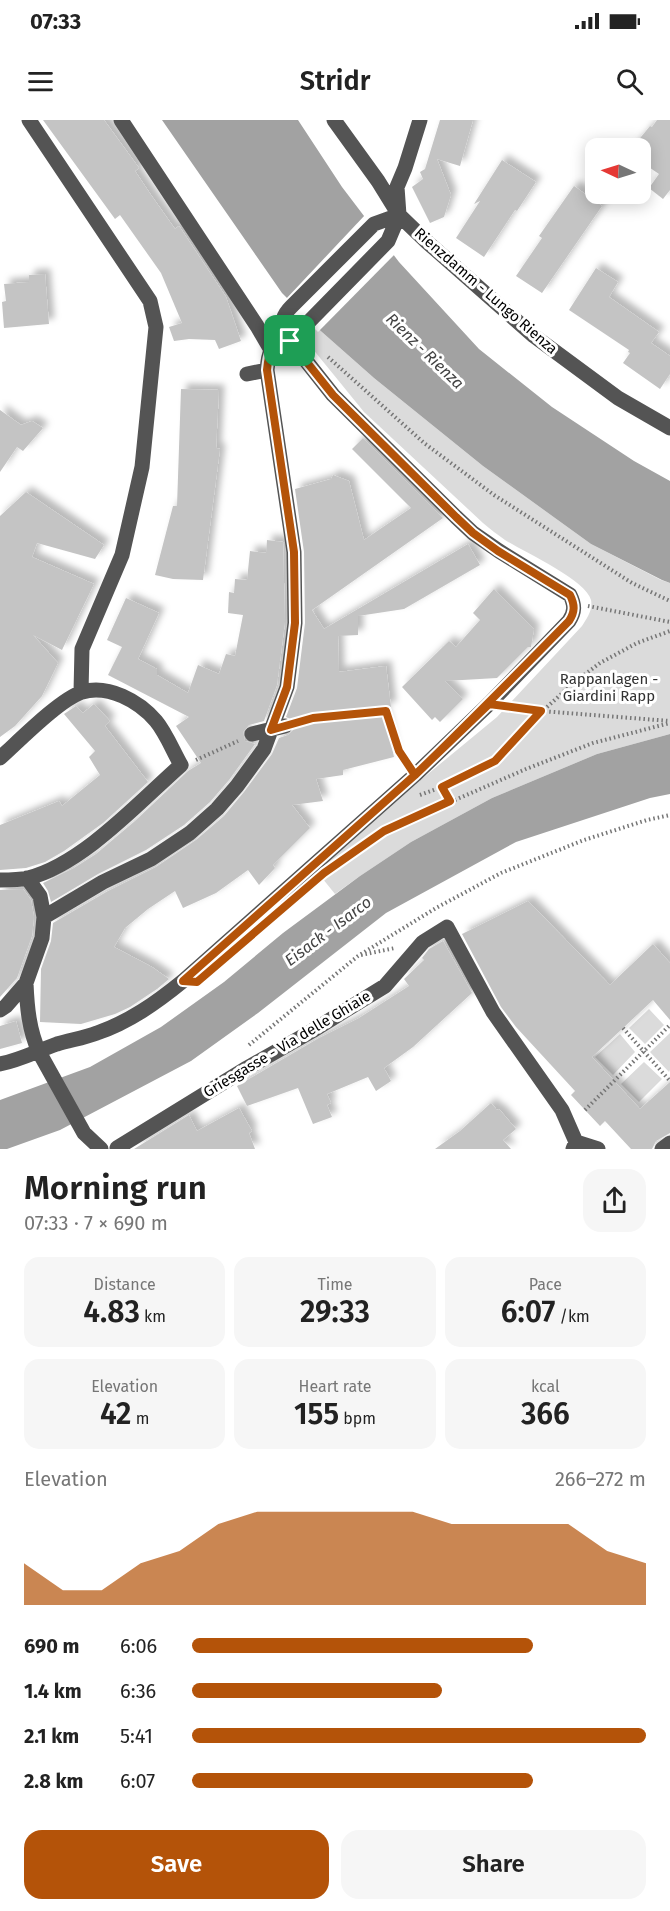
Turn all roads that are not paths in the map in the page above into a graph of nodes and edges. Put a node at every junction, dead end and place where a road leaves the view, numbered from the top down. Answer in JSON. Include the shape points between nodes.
{"nodes":[{"id":1,"x":28,"y":120,"type":"edge"},
{"id":2,"x":121,"y":120,"type":"edge"},
{"id":3,"x":334,"y":120,"type":"edge"},
{"id":4,"x":420,"y":120,"type":"edge"},
{"id":5,"x":399,"y":215,"type":"junction"},
{"id":6,"x":290,"y":341,"type":"junction"},
{"id":7,"x":271,"y":350,"type":"junction"},
{"id":8,"x":267,"y":370,"type":"junction"},
{"id":9,"x":247,"y":374,"type":"dead end"},
{"id":10,"x":670,"y":428,"type":"edge"},
{"id":11,"x":81,"y":693,"type":"junction"},
{"id":12,"x":278,"y":728,"type":"junction"},
{"id":13,"x":252,"y":734,"type":"road end"},
{"id":14,"x":0,"y":758,"type":"edge"},
{"id":15,"x":27,"y":878,"type":"junction"},
{"id":16,"x":0,"y":880,"type":"edge"},
{"id":17,"x":44,"y":917,"type":"junction"},
{"id":18,"x":26,"y":983,"type":"junction"},
{"id":19,"x":0,"y":1010,"type":"edge"},
{"id":20,"x":39,"y":1052,"type":"junction"},
{"id":21,"x":0,"y":1064,"type":"edge"},
{"id":22,"x":670,"y":1143,"type":"edge"},
{"id":23,"x":574,"y":1146,"type":"edge"},
{"id":24,"x":109,"y":1148,"type":"edge"},
{"id":25,"x":598,"y":1149,"type":"edge"},
{"id":26,"x":662,"y":1149,"type":"edge"}],
"edges":[{"from":1,"to":11,"type":"street","via":[[150,302],[156,327],[142,467],[122,555],[82,649]]},
{"from":2,"to":7,"type":"street"},
{"from":3,"to":5,"type":"street","name":"Rienzdamm - Lungo Rienza"},
{"from":4,"to":5,"type":"street","via":[[397,187]]},
{"from":5,"to":6,"type":"street","via":[[388,241]]},
{"from":5,"to":6,"type":"street","via":[[374,224],[285,313],[282,324]]},
{"from":5,"to":10,"type":"street","name":"Rienzdamm - Lungo Rienza","via":[[534,336],[618,398]]},
{"from":6,"to":7,"type":"street","via":[[277,343]]},
{"from":6,"to":20,"type":"street","via":[[333,395],[473,533],[570,595],[574,613],[489,704],[415,775],[158,1002],[97,1033]]},
{"from":7,"to":8,"type":"street"},
{"from":8,"to":9,"type":"street"},
{"from":8,"to":12,"type":"street","via":[[294,552],[295,623]]},
{"from":11,"to":14,"type":"street","via":[[61,705]]},
{"from":11,"to":15,"type":"street","via":[[107,692],[124,696],[139,706],[156,721],[180,765],[82,851]]},
{"from":12,"to":13,"type":"street"},
{"from":12,"to":17,"type":"street","via":[[230,794],[190,833],[151,859]]},
{"from":15,"to":16,"type":"street"},
{"from":15,"to":17,"type":"street","via":[[40,896]]},
{"from":17,"to":18,"type":"street","via":[[42,938]]},
{"from":18,"to":19,"type":"street"},
{"from":18,"to":20,"type":"street","via":[[28,1013]]},
{"from":20,"to":21,"type":"street"},
{"from":20,"to":24,"type":"street","via":[[84,1133]]},
{"from":22,"to":26,"type":"street"},
{"from":23,"to":24,"type":"street","name":"Griesgasse - Via delle Ghiaie","via":[[562,1110],[493,1012],[447,927],[423,942],[385,986]]},
{"from":23,"to":25,"type":"street"}]}
